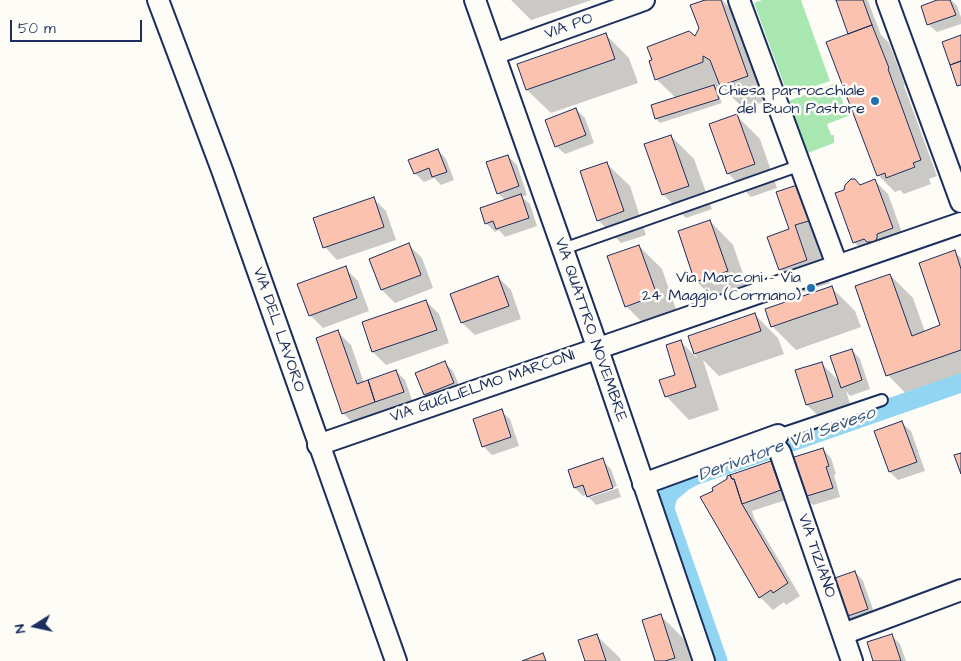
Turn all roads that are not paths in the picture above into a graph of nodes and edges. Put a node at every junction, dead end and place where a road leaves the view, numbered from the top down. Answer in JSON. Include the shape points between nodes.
{"nodes":[{"id":1,"x":158,"y":0,"type":"edge"},
{"id":2,"x":475,"y":0,"type":"edge"},
{"id":3,"x":644,"y":0,"type":"edge"},
{"id":4,"x":740,"y":0,"type":"edge"},
{"id":5,"x":887,"y":0,"type":"edge"},
{"id":6,"x":494,"y":54,"type":"junction"},
{"id":7,"x":801,"y":166,"type":"junction"},
{"id":8,"x":961,"y":202,"type":"edge"},
{"id":9,"x":961,"y":222,"type":"edge"},
{"id":10,"x":563,"y":249,"type":"junction"},
{"id":11,"x":837,"y":265,"type":"junction"},
{"id":12,"x":596,"y":348,"type":"junction"},
{"id":13,"x":882,"y":400,"type":"dead end"},
{"id":14,"x":779,"y":443,"type":"junction"},
{"id":15,"x":318,"y":445,"type":"junction"},
{"id":16,"x":643,"y":484,"type":"junction"},
{"id":17,"x":961,"y":590,"type":"edge"},
{"id":18,"x":843,"y":634,"type":"junction"},
{"id":19,"x":396,"y":661,"type":"edge"},
{"id":20,"x":704,"y":661,"type":"edge"},
{"id":21,"x":852,"y":661,"type":"edge"}],
"edges":[{"from":1,"to":15,"type":"street","name":"VIA DEL LAVORO","via":[[222,170]]},
{"from":2,"to":6,"type":"street","name":"VIA QUATTRO NOVEMBRE"},
{"from":3,"to":6,"type":"street","name":"VIA PO"},
{"from":4,"to":7,"type":"street"},
{"from":5,"to":8,"type":"street"},
{"from":6,"to":10,"type":"street","name":"VIA QUATTRO NOVEMBRE"},
{"from":7,"to":10,"type":"lane"},
{"from":7,"to":11,"type":"street"},
{"from":9,"to":11,"type":"street","name":"VIA GUGLIELMO MARCONI"},
{"from":10,"to":12,"type":"street","name":"VIA QUATTRO NOVEMBRE"},
{"from":11,"to":12,"type":"street","name":"VIA GUGLIELMO MARCONI"},
{"from":12,"to":15,"type":"street","name":"VIA GUGLIELMO MARCONI"},
{"from":12,"to":16,"type":"street","name":"VIA QUATTRO NOVEMBRE"},
{"from":13,"to":14,"type":"lane"},
{"from":14,"to":16,"type":"street"},
{"from":14,"to":18,"type":"street","name":"VIA TIZIANO"},
{"from":15,"to":19,"type":"street","name":"VIA DEL LAVORO"},
{"from":16,"to":20,"type":"street","name":"VIA QUATTRO NOVEMBRE"},
{"from":17,"to":18,"type":"street"},
{"from":18,"to":21,"type":"street","name":"VIA TIZIANO"}]}
